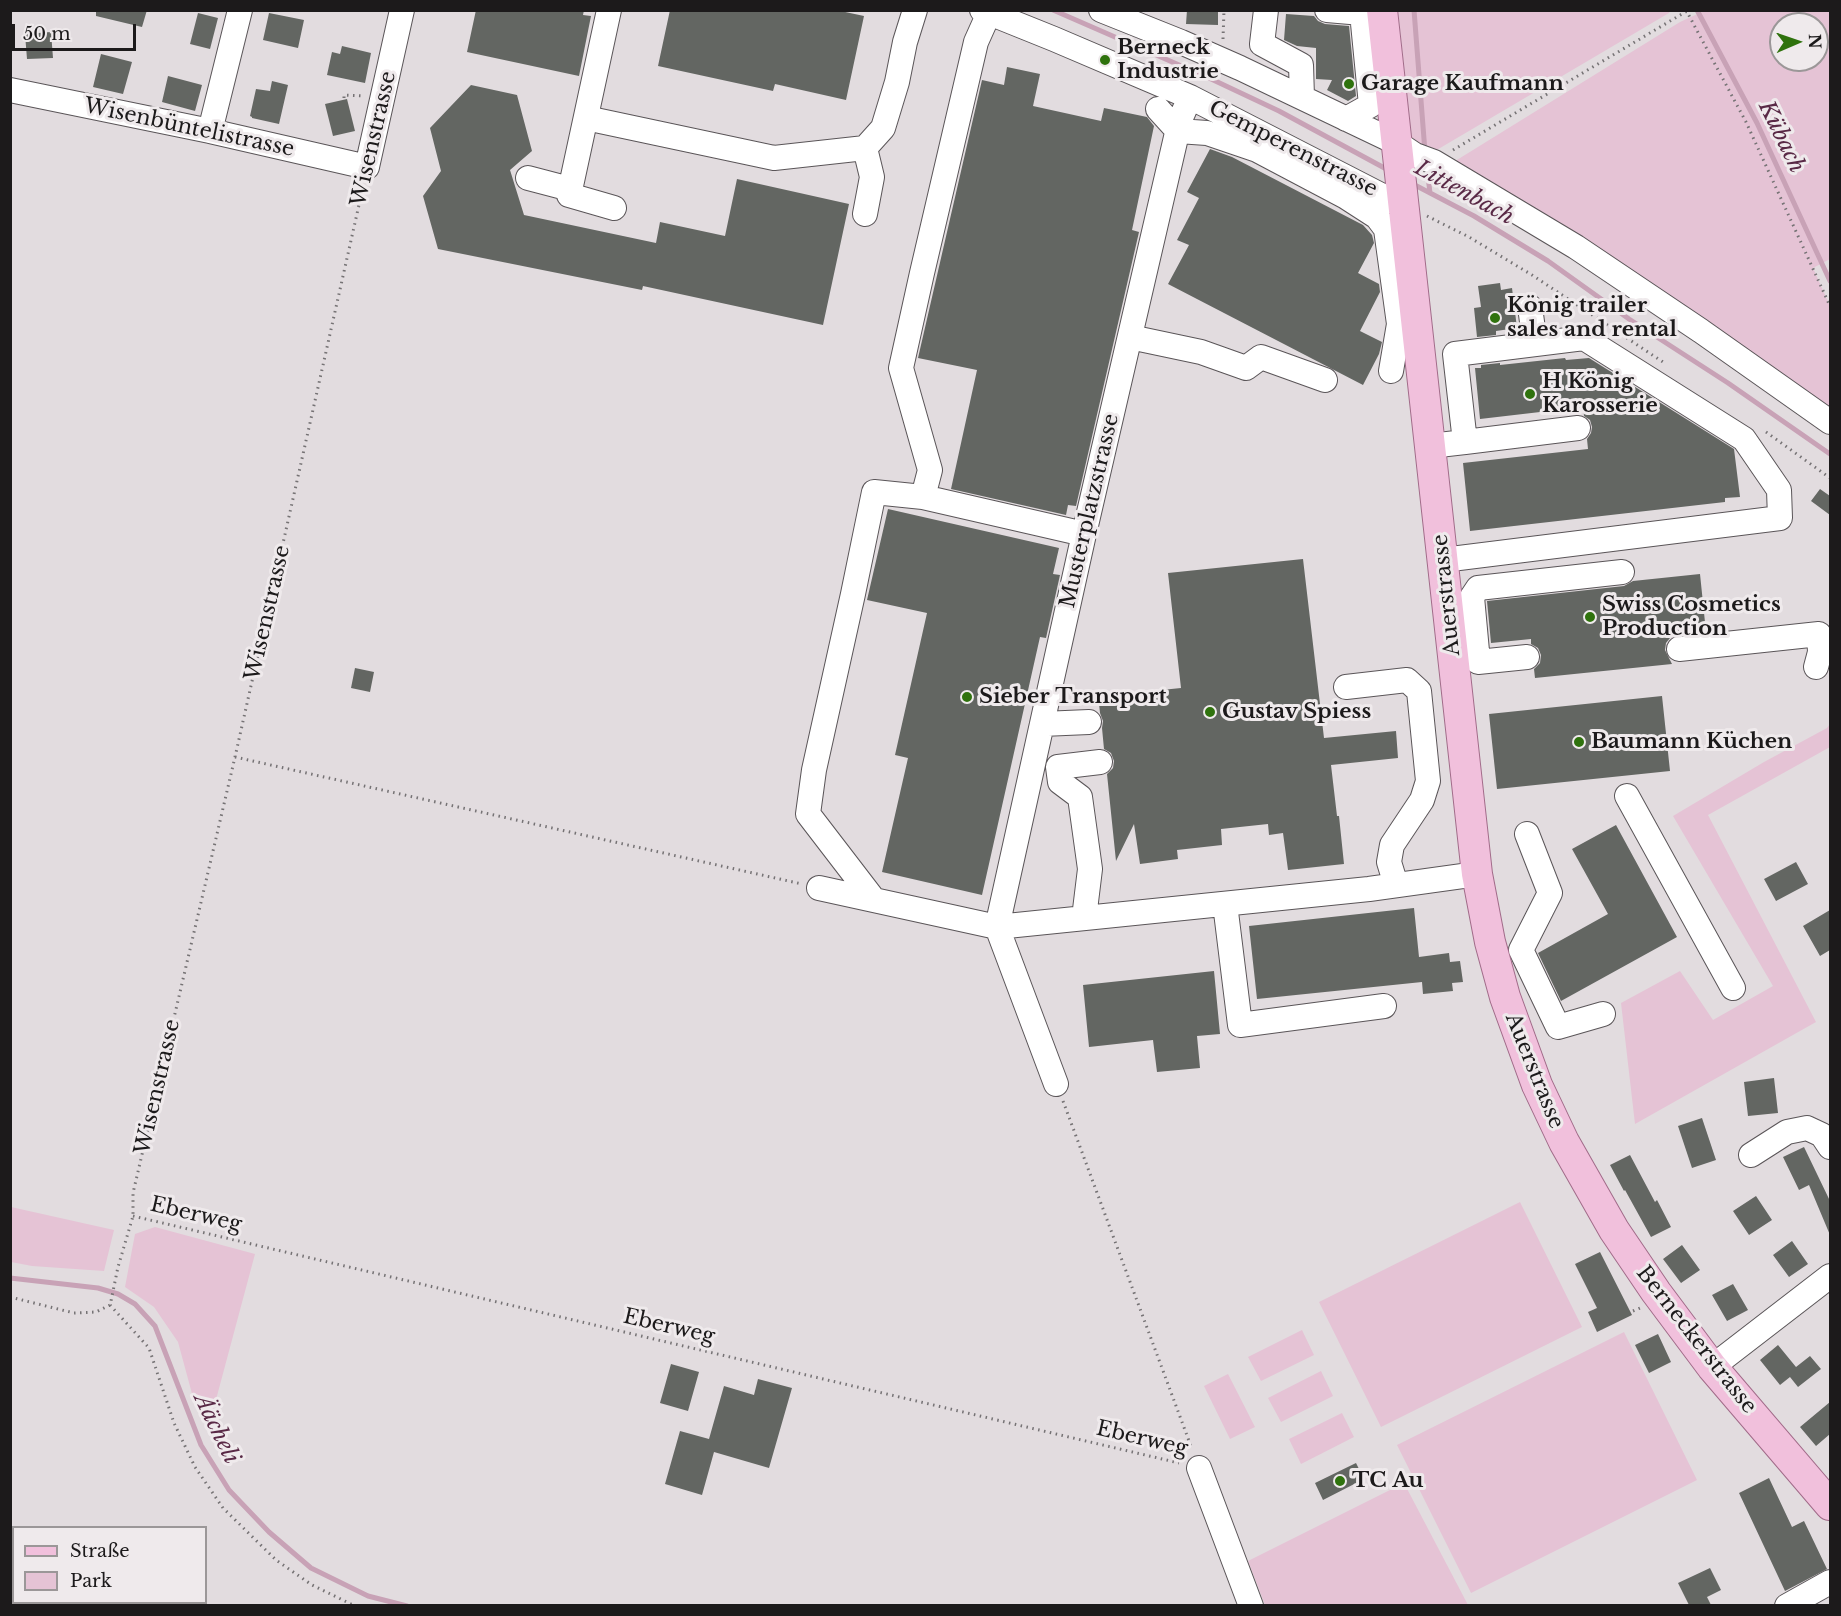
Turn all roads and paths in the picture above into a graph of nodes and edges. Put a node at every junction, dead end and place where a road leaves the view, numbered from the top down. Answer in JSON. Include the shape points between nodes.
{"nodes":[{"id":1,"x":240,"y":10,"type":"edge"},
{"id":2,"x":402,"y":10,"type":"edge"},
{"id":3,"x":609,"y":10,"type":"edge"},
{"id":4,"x":915,"y":10,"type":"edge"},
{"id":5,"x":1101,"y":10,"type":"edge"},
{"id":6,"x":1224,"y":10,"type":"edge"},
{"id":7,"x":1266,"y":10,"type":"edge"},
{"id":8,"x":1327,"y":10,"type":"edge"},
{"id":9,"x":1369,"y":11,"type":"edge"},
{"id":10,"x":1686,"y":11,"type":"edge"},
{"id":11,"x":986,"y":12,"type":"edge"},
{"id":12,"x":1262,"y":44,"type":"junction"},
{"id":13,"x":1231,"y":64,"type":"junction"},
{"id":14,"x":10,"y":90,"type":"edge"},
{"id":15,"x":1190,"y":97,"type":"junction"},
{"id":16,"x":1302,"y":98,"type":"junction"},
{"id":17,"x":1158,"y":109,"type":"dead end"},
{"id":18,"x":586,"y":118,"type":"junction"},
{"id":19,"x":1346,"y":119,"type":"junction"},
{"id":20,"x":210,"y":131,"type":"junction"},
{"id":21,"x":1178,"y":131,"type":"junction"},
{"id":22,"x":865,"y":148,"type":"junction"},
{"id":23,"x":367,"y":167,"type":"junction"},
{"id":24,"x":1408,"y":170,"type":"junction"},
{"id":25,"x":528,"y":178,"type":"dead end"},
{"id":26,"x":570,"y":189,"type":"junction"},
{"id":27,"x":614,"y":208,"type":"dead end"},
{"id":28,"x":865,"y":214,"type":"dead end"},
{"id":29,"x":1830,"y":306,"type":"edge"},
{"id":30,"x":1406,"y":307,"type":"junction"},
{"id":31,"x":1530,"y":307,"type":"dead end"},
{"id":32,"x":1130,"y":337,"type":"junction"},
{"id":33,"x":1534,"y":344,"type":"junction"},
{"id":34,"x":1391,"y":371,"type":"dead end"},
{"id":35,"x":1325,"y":380,"type":"dead end"},
{"id":36,"x":1830,"y":422,"type":"edge"},
{"id":37,"x":1578,"y":428,"type":"dead end"},
{"id":38,"x":1465,"y":442,"type":"junction"},
{"id":39,"x":1430,"y":446,"type":"junction"},
{"id":40,"x":923,"y":496,"type":"junction"},
{"id":41,"x":1084,"y":534,"type":"junction"},
{"id":42,"x":1502,"y":552,"type":"junction"},
{"id":43,"x":1443,"y":560,"type":"junction"},
{"id":44,"x":1622,"y":572,"type":"dead end"},
{"id":45,"x":1506,"y":585,"type":"junction"},
{"id":46,"x":1679,"y":649,"type":"dead end"},
{"id":47,"x":1527,"y":657,"type":"dead end"},
{"id":48,"x":1816,"y":667,"type":"dead end"},
{"id":49,"x":1346,"y":687,"type":"dead end"},
{"id":50,"x":1089,"y":722,"type":"dead end"},
{"id":51,"x":1042,"y":724,"type":"junction"},
{"id":52,"x":235,"y":757,"type":"junction"},
{"id":53,"x":1100,"y":762,"type":"dead end"},
{"id":54,"x":1627,"y":796,"type":"dead end"},
{"id":55,"x":1527,"y":834,"type":"dead end"},
{"id":56,"x":1477,"y":874,"type":"junction"},
{"id":57,"x":1395,"y":885,"type":"junction"},
{"id":58,"x":819,"y":888,"type":"joint"},
{"id":59,"x":874,"y":900,"type":"junction"},
{"id":60,"x":1225,"y":904,"type":"junction"},
{"id":61,"x":1084,"y":918,"type":"junction"},
{"id":62,"x":997,"y":927,"type":"junction"},
{"id":63,"x":1732,"y":988,"type":"dead end"},
{"id":64,"x":1384,"y":1006,"type":"dead end"},
{"id":65,"x":1603,"y":1014,"type":"dead end"},
{"id":66,"x":1056,"y":1084,"type":"joint"},
{"id":67,"x":1830,"y":1147,"type":"edge"},
{"id":68,"x":1751,"y":1155,"type":"dead end"},
{"id":69,"x":1576,"y":1164,"type":"joint"},
{"id":70,"x":133,"y":1216,"type":"junction"},
{"id":71,"x":1830,"y":1276,"type":"edge"},
{"id":72,"x":10,"y":1297,"type":"edge"},
{"id":73,"x":110,"y":1303,"type":"junction"},
{"id":74,"x":1712,"y":1367,"type":"junction"},
{"id":75,"x":1199,"y":1468,"type":"junction"},
{"id":76,"x":1830,"y":1505,"type":"edge"},
{"id":77,"x":1830,"y":1582,"type":"edge"},
{"id":78,"x":355,"y":1605,"type":"edge"},
{"id":79,"x":1251,"y":1605,"type":"edge"},
{"id":80,"x":1786,"y":1605,"type":"edge"}],
"edges":[{"from":1,"to":20,"type":"street"},
{"from":2,"to":23,"type":"street","name":"Wisenstrasse"},
{"from":3,"to":18,"type":"street"},
{"from":4,"to":22,"type":"street","via":[[883,128]]},
{"from":5,"to":13,"type":"street"},
{"from":6,"to":13,"type":"path"},
{"from":7,"to":12,"type":"street"},
{"from":8,"to":9,"type":"street"},
{"from":9,"to":19,"type":"street","via":[[1371,105]]},
{"from":9,"to":24,"type":"main road","name":"Auerstrasse"},
{"from":10,"to":24,"type":"path"},
{"from":10,"to":29,"type":"path","via":[[1746,122]]},
{"from":11,"to":15,"type":"street","name":"Gemperenstrasse"},
{"from":11,"to":40,"type":"street","via":[[901,368],[930,470]]},
{"from":12,"to":13,"type":"street"},
{"from":12,"to":16,"type":"street","via":[[1301,65]]},
{"from":13,"to":16,"type":"street"},
{"from":14,"to":20,"type":"street","name":"Wisenbüntelistrasse"},
{"from":15,"to":21,"type":"street","name":"Musterplatzstrasse"},
{"from":15,"to":24,"type":"street","name":"Gemperenstrasse"},
{"from":16,"to":19,"type":"street"},
{"from":17,"to":21,"type":"street"},
{"from":18,"to":22,"type":"street","via":[[774,158]]},
{"from":18,"to":26,"type":"street","via":[[574,142]]},
{"from":19,"to":24,"type":"street"},
{"from":20,"to":23,"type":"street","name":"Wisenbüntelistrasse"},
{"from":21,"to":30,"type":"street","via":[[1207,133],[1257,150],[1377,217],[1386,229]]},
{"from":21,"to":32,"type":"street","name":"Musterplatzstrasse"},
{"from":22,"to":28,"type":"street","via":[[872,177]]},
{"from":23,"to":52,"type":"path","name":"Wisenstrasse"},
{"from":24,"to":30,"type":"main road","name":"Auerstrasse"},
{"from":24,"to":36,"type":"street","via":[[1576,247]]},
{"from":25,"to":26,"type":"street"},
{"from":26,"to":27,"type":"street","via":[[569,195]]},
{"from":30,"to":34,"type":"street"},
{"from":30,"to":39,"type":"main road","name":"Auerstrasse"},
{"from":31,"to":33,"type":"street"},
{"from":32,"to":35,"type":"street","via":[[1201,352],[1246,368],[1261,357]]},
{"from":32,"to":41,"type":"street","name":"Musterplatzstrasse"},
{"from":33,"to":38,"type":"street","via":[[1455,354]]},
{"from":33,"to":42,"type":"street","via":[[1584,338],[1744,440],[1779,490],[1780,518]]},
{"from":37,"to":38,"type":"street"},
{"from":38,"to":39,"type":"street"},
{"from":39,"to":43,"type":"main road","name":"Auerstrasse"},
{"from":40,"to":41,"type":"street"},
{"from":40,"to":59,"type":"street","via":[[874,492],[808,814]]},
{"from":41,"to":51,"type":"street","name":"Musterplatzstrasse"},
{"from":42,"to":43,"type":"street"},
{"from":42,"to":45,"type":"street"},
{"from":43,"to":56,"type":"main road","name":"Auerstrasse"},
{"from":44,"to":45,"type":"street"},
{"from":45,"to":47,"type":"street","via":[[1478,588],[1472,597],[1478,662]]},
{"from":46,"to":48,"type":"street","via":[[1819,634]]},
{"from":49,"to":57,"type":"street","via":[[1407,680],[1419,691],[1428,781],[1422,800],[1392,845],[1389,862]]},
{"from":50,"to":51,"type":"street"},
{"from":51,"to":62,"type":"street","name":"Musterplatzstrasse"},
{"from":52,"to":58,"type":"path"},
{"from":52,"to":70,"type":"path","name":"Wisenstrasse","via":[[133,1193]]},
{"from":53,"to":61,"type":"street","via":[[1058,767],[1060,782],[1080,797],[1090,869]]},
{"from":54,"to":63,"type":"street"},
{"from":55,"to":65,"type":"street","via":[[1550,893],[1521,950],[1558,1027]]},
{"from":56,"to":57,"type":"street"},
{"from":56,"to":69,"type":"main road","name":"Auerstrasse","via":[[1504,997],[1536,1085]]},
{"from":57,"to":60,"type":"street"},
{"from":58,"to":59,"type":"street"},
{"from":59,"to":62,"type":"street"},
{"from":60,"to":61,"type":"street"},
{"from":60,"to":64,"type":"street","via":[[1240,1025]]},
{"from":61,"to":62,"type":"street"},
{"from":62,"to":66,"type":"street"},
{"from":66,"to":75,"type":"path"},
{"from":67,"to":68,"type":"street","via":[[1822,1135],[1807,1128],[1787,1132]]},
{"from":69,"to":74,"type":"main road","name":"Berneckerstrasse","via":[[1614,1230]]},
{"from":70,"to":73,"type":"path","name":"Wisenstrasse"},
{"from":70,"to":75,"type":"path","name":"Eberweg"},
{"from":71,"to":74,"type":"street"},
{"from":72,"to":73,"type":"path","via":[[74,1313],[96,1312]]},
{"from":73,"to":78,"type":"path","via":[[149,1348],[174,1423],[191,1459],[223,1508],[276,1560],[312,1585]]},
{"from":74,"to":76,"type":"main road","name":"Berneckerstrasse"},
{"from":75,"to":79,"type":"street"},
{"from":77,"to":80,"type":"street"}]}
